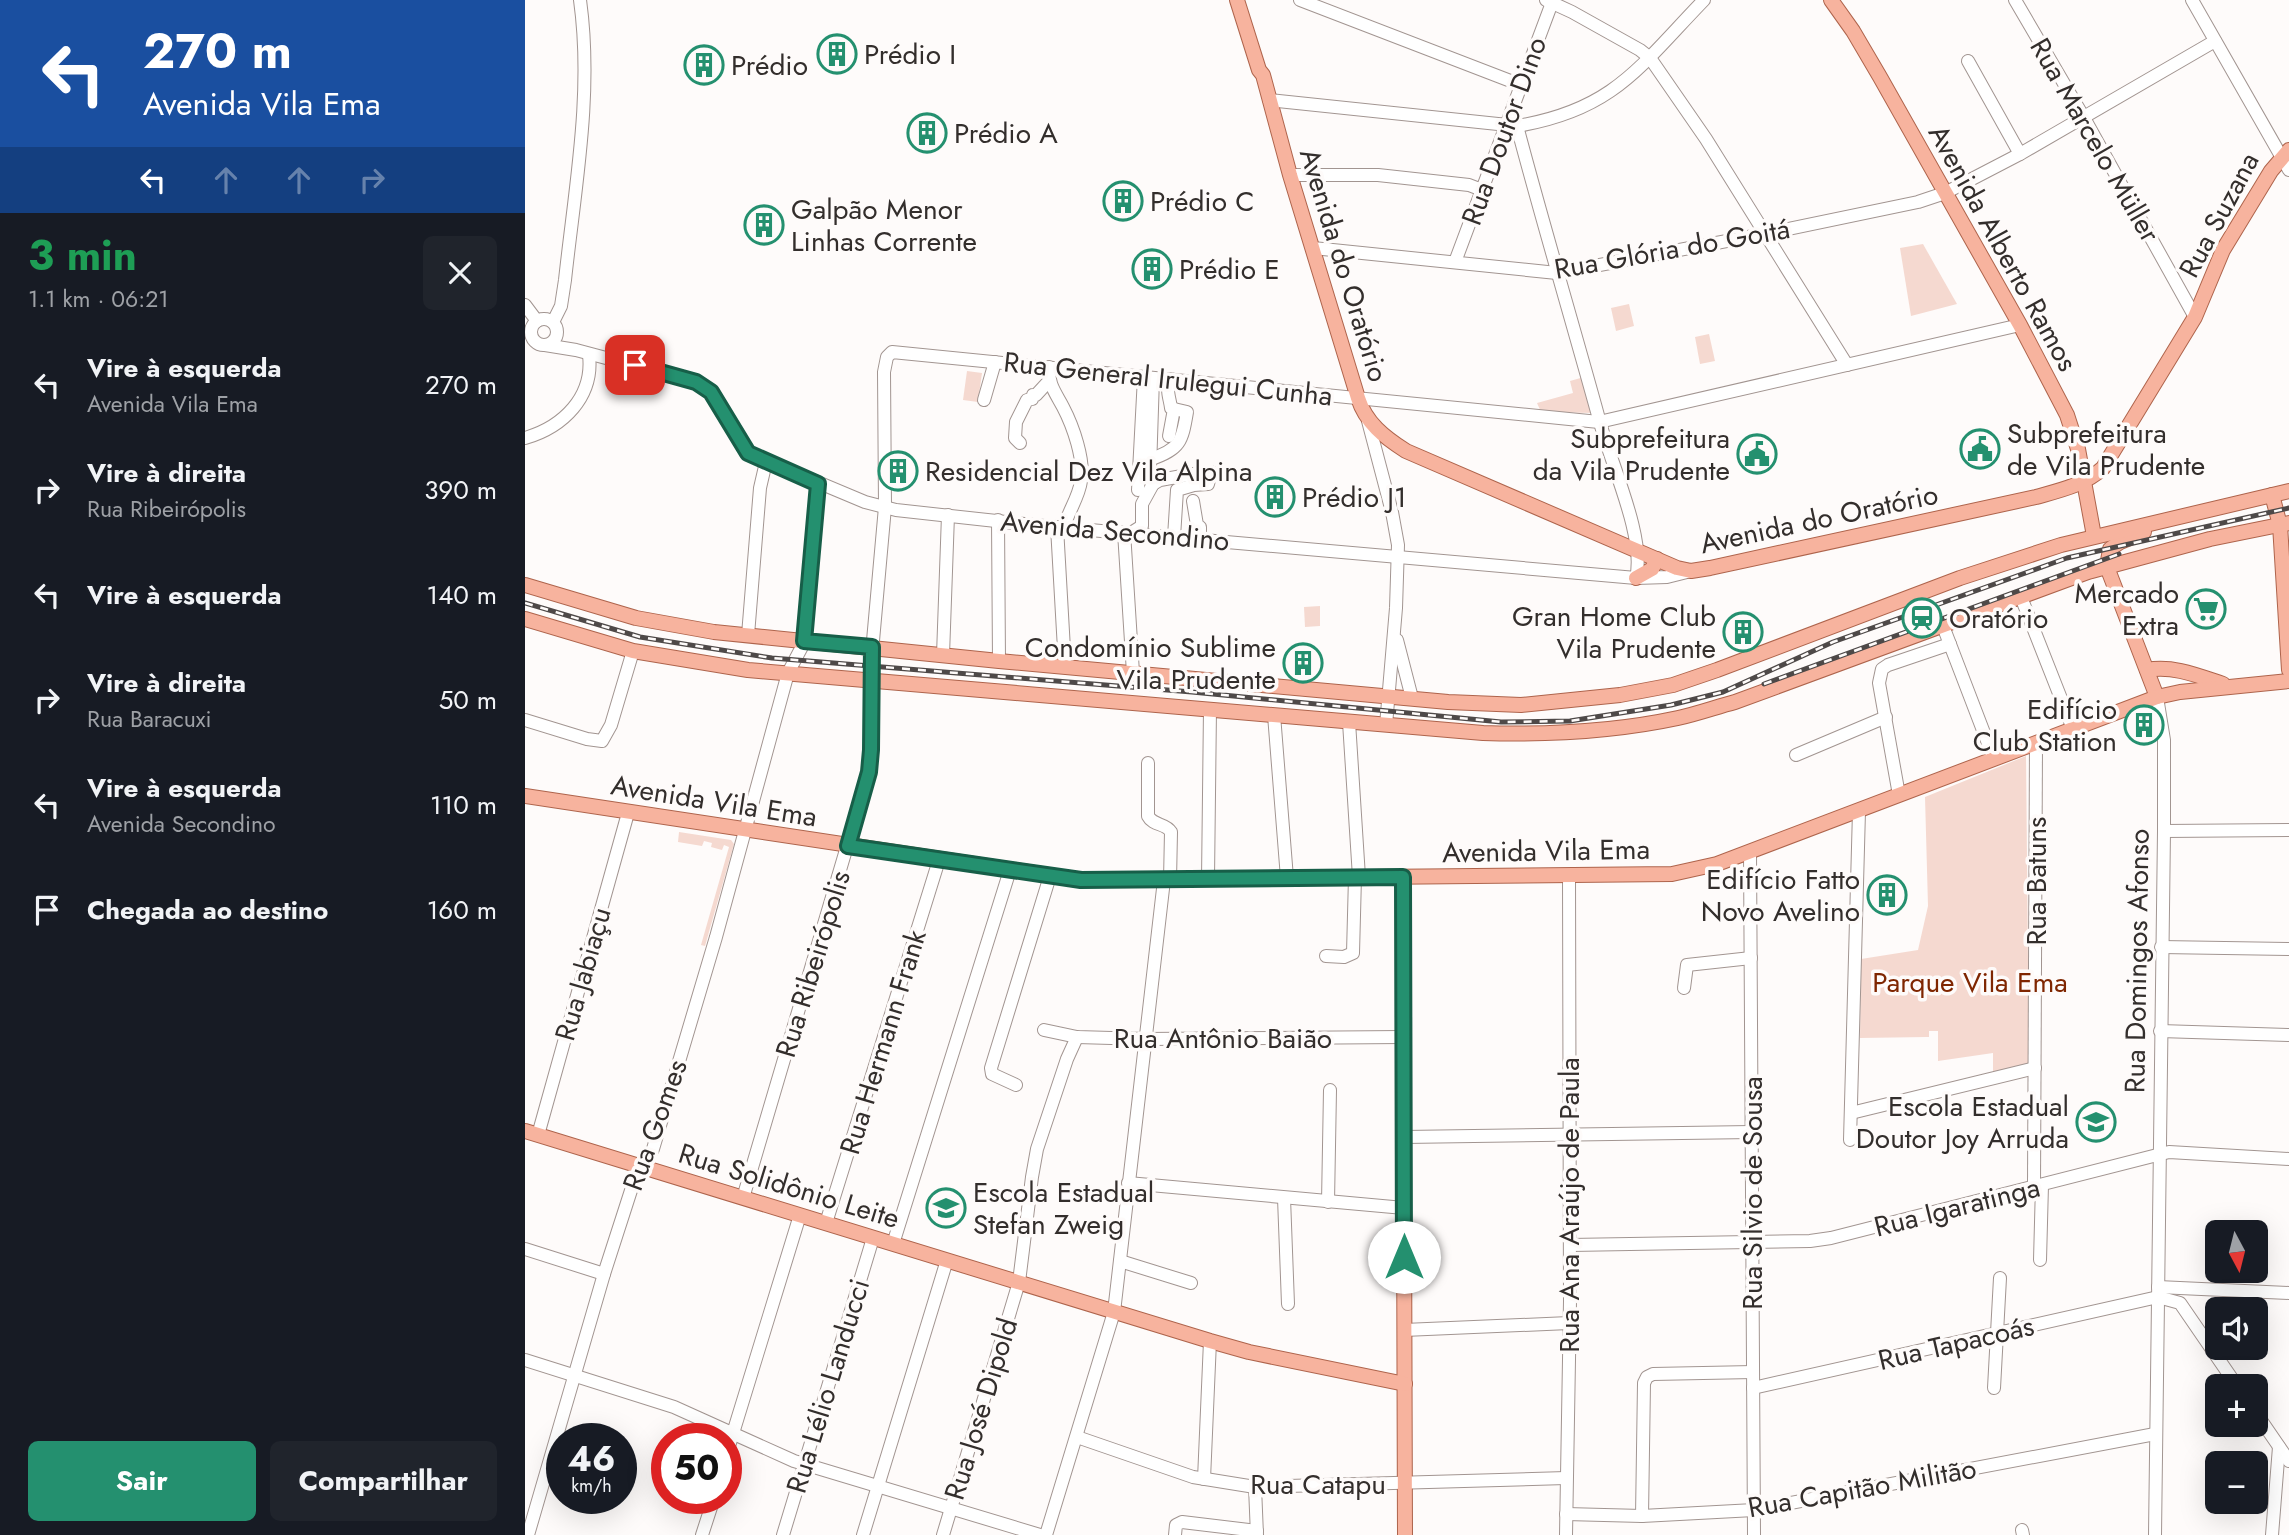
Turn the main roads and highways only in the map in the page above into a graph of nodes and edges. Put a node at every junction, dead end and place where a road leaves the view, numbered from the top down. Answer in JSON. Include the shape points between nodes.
{"nodes":[{"id":1,"x":1237,"y":0,"type":"edge"},
{"id":2,"x":1245,"y":0,"type":"edge"},
{"id":3,"x":1831,"y":0,"type":"edge"},
{"id":4,"x":1263,"y":75,"type":"junction"},
{"id":5,"x":2286,"y":159,"type":"edge"},
{"id":6,"x":2085,"y":481,"type":"junction"},
{"id":7,"x":2289,"y":491,"type":"edge"},
{"id":8,"x":2272,"y":495,"type":"junction"},
{"id":9,"x":2201,"y":512,"type":"junction"},
{"id":10,"x":2284,"y":524,"type":"edge"},
{"id":11,"x":2094,"y":536,"type":"junction"},
{"id":12,"x":1657,"y":559,"type":"junction"},
{"id":13,"x":2107,"y":567,"type":"junction"},
{"id":14,"x":1636,"y":578,"type":"road end"},
{"id":15,"x":525,"y":585,"type":"edge"},
{"id":16,"x":525,"y":619,"type":"edge"},
{"id":17,"x":2147,"y":670,"type":"junction"},
{"id":18,"x":2289,"y":670,"type":"edge"},
{"id":19,"x":2289,"y":681,"type":"edge"},
{"id":20,"x":2231,"y":686,"type":"junction"},
{"id":21,"x":2157,"y":697,"type":"junction"},
{"id":22,"x":525,"y":796,"type":"edge"},
{"id":23,"x":1403,"y":877,"type":"junction"},
{"id":24,"x":531,"y":1133,"type":"edge"},
{"id":25,"x":1405,"y":1384,"type":"junction"},
{"id":26,"x":1405,"y":1535,"type":"edge"}],
"edges":[{"from":1,"to":4,"type":"main road","name":"Avenida do Oratório"},
{"from":2,"to":4,"type":"main road","name":"Avenida do Oratório"},
{"from":3,"to":6,"type":"main road","name":"Avenida Alberto Ramos","via":[[2020,325],[2067,415]]},
{"from":4,"to":12,"type":"main road","name":"Avenida do Oratório","via":[[1368,421],[1406,451]]},
{"from":5,"to":6,"type":"main road","name":"Rua Suzana","via":[[2223,250],[2195,317],[2103,468]]},
{"from":6,"to":11,"type":"main road","name":"Avenida Alberto Ramos"},
{"from":6,"to":12,"type":"main road","name":"Avenida do Oratório","via":[[2023,499],[1691,571]]},
{"from":7,"to":8,"type":"main road"},
{"from":8,"to":9,"type":"main road"},
{"from":8,"to":10,"type":"main road"},
{"from":9,"to":11,"type":"main road"},
{"from":9,"to":13,"type":"main road","via":[[2120,542],[2110,550]]},
{"from":10,"to":13,"type":"main road","via":[[2210,538]]},
{"from":10,"to":18,"type":"main road"},
{"from":11,"to":15,"type":"main road","via":[[1959,578],[1673,685],[1521,705],[1389,697],[748,635],[657,623]]},
{"from":12,"to":14,"type":"main road","via":[[1646,574]]},
{"from":13,"to":16,"type":"main road","via":[[1735,702],[1679,718],[1577,733],[1483,733],[788,673],[662,658]]},
{"from":13,"to":17,"type":"main road","name":"Rua Domingos Afonso"},
{"from":17,"to":20,"type":"main road","via":[[2176,670]]},
{"from":17,"to":21,"type":"main road","name":"Rua Domingos Afonso"},
{"from":19,"to":20,"type":"main road","name":"Avenida Vila Ema"},
{"from":20,"to":21,"type":"main road","name":"Avenida Vila Ema"},
{"from":21,"to":23,"type":"main road","name":"Avenida Vila Ema","via":[[1717,864],[1680,873]]},
{"from":22,"to":23,"type":"main road","name":"Avenida Vila Ema","via":[[1081,880]]},
{"from":23,"to":25,"type":"main road"},
{"from":24,"to":25,"type":"main road","name":"Rua Solidônio Leite","via":[[1210,1341]]},
{"from":25,"to":26,"type":"main road"}]}
